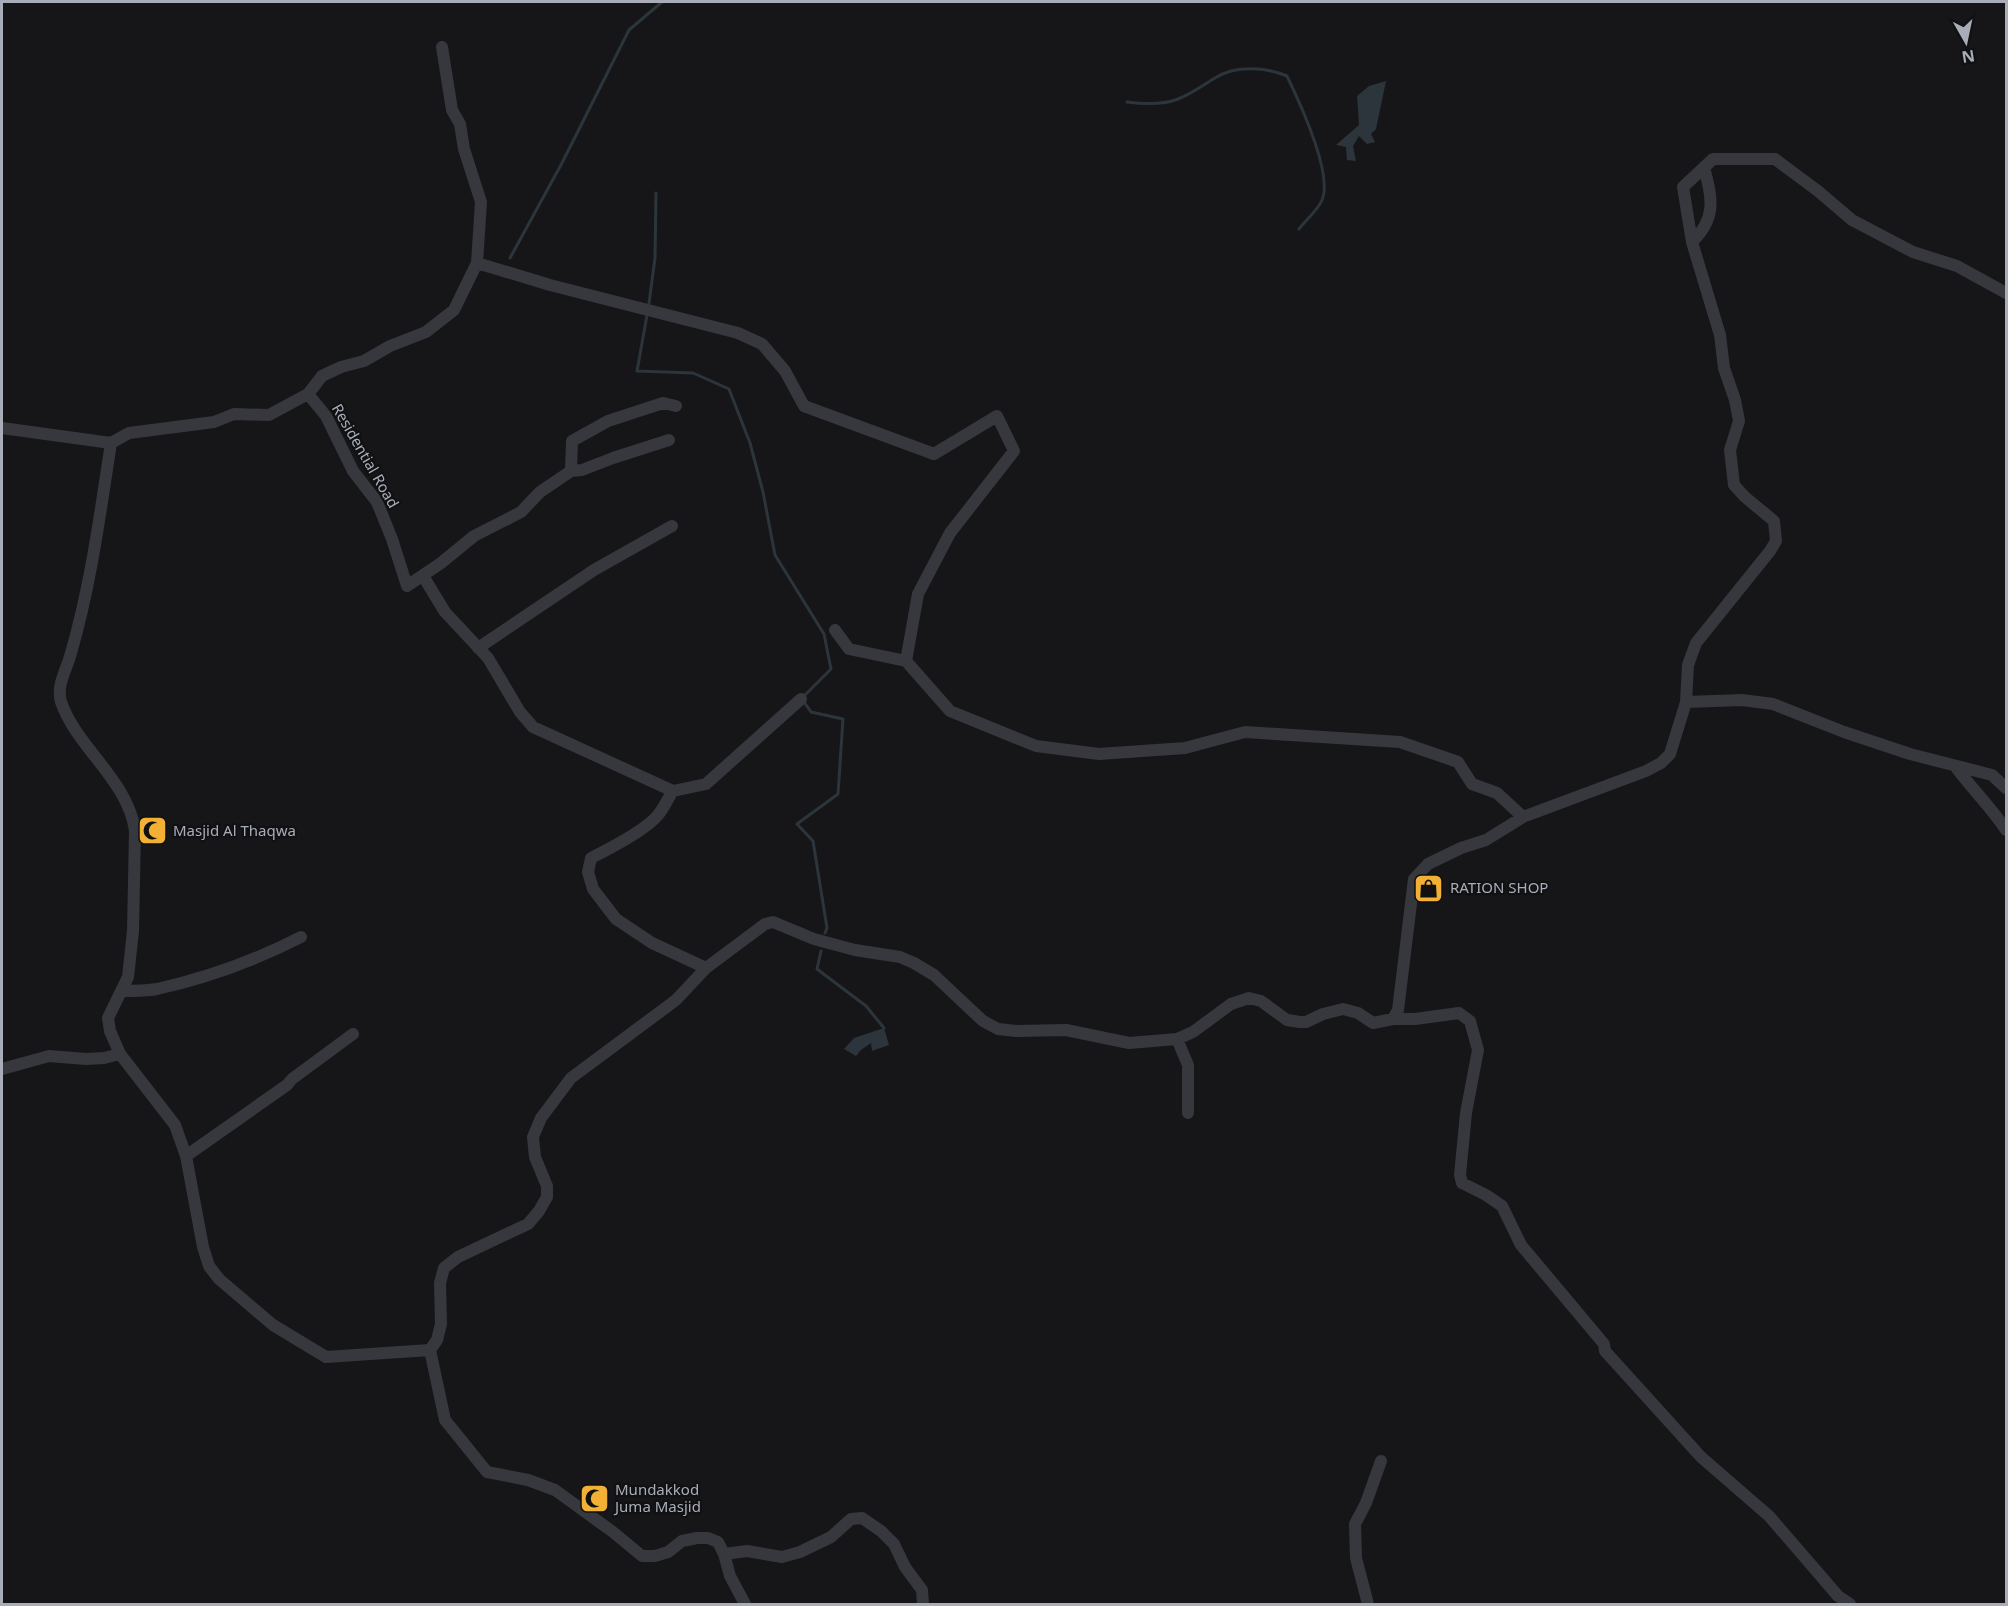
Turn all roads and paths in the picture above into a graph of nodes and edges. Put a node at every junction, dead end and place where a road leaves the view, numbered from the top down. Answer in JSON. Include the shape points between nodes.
{"nodes":[{"id":1,"x":442,"y":47,"type":"dead end"},
{"id":2,"x":1704,"y":167,"type":"junction"},
{"id":3,"x":1692,"y":242,"type":"junction"},
{"id":4,"x":477,"y":263,"type":"junction"},
{"id":5,"x":2007,"y":293,"type":"edge"},
{"id":6,"x":308,"y":394,"type":"junction"},
{"id":7,"x":676,"y":406,"type":"dead end"},
{"id":8,"x":2,"y":428,"type":"edge"},
{"id":9,"x":669,"y":440,"type":"dead end"},
{"id":10,"x":111,"y":443,"type":"junction"},
{"id":11,"x":571,"y":471,"type":"junction"},
{"id":12,"x":672,"y":526,"type":"dead end"},
{"id":13,"x":423,"y":576,"type":"junction"},
{"id":14,"x":836,"y":630,"type":"dead end"},
{"id":15,"x":478,"y":648,"type":"junction"},
{"id":16,"x":906,"y":661,"type":"junction"},
{"id":17,"x":801,"y":699,"type":"dead end"},
{"id":18,"x":1686,"y":702,"type":"junction"},
{"id":19,"x":1955,"y":766,"type":"junction"},
{"id":20,"x":2007,"y":788,"type":"edge"},
{"id":21,"x":673,"y":791,"type":"junction"},
{"id":22,"x":1523,"y":817,"type":"junction"},
{"id":23,"x":2007,"y":830,"type":"edge"},
{"id":24,"x":301,"y":937,"type":"dead end"},
{"id":25,"x":706,"y":968,"type":"junction"},
{"id":26,"x":121,"y":991,"type":"junction"},
{"id":27,"x":1393,"y":1019,"type":"junction"},
{"id":28,"x":353,"y":1034,"type":"dead end"},
{"id":29,"x":1177,"y":1039,"type":"junction"},
{"id":30,"x":120,"y":1054,"type":"junction"},
{"id":31,"x":2,"y":1069,"type":"edge"},
{"id":32,"x":1188,"y":1113,"type":"dead end"},
{"id":33,"x":186,"y":1156,"type":"junction"},
{"id":34,"x":430,"y":1350,"type":"junction"},
{"id":35,"x":1381,"y":1461,"type":"dead end"},
{"id":36,"x":724,"y":1554,"type":"junction"},
{"id":37,"x":745,"y":1605,"type":"edge"},
{"id":38,"x":923,"y":1605,"type":"edge"},
{"id":39,"x":1368,"y":1605,"type":"edge"},
{"id":40,"x":1850,"y":1605,"type":"edge"}],
"edges":[{"from":1,"to":4,"type":"street","via":[[452,111],[460,124],[481,202]]},
{"from":2,"to":3,"type":"street","via":[[1712,208],[1704,230]]},
{"from":2,"to":3,"type":"street","via":[[1683,187]]},
{"from":2,"to":5,"type":"street","via":[[1713,159],[1775,159],[1852,220],[1913,252],[1957,266]]},
{"from":3,"to":18,"type":"street","via":[[1720,335],[1724,368],[1739,421],[1730,450],[1734,486],[1774,520],[1776,541],[1696,643],[1688,665]]},
{"from":4,"to":6,"type":"street","via":[[454,310],[426,332],[322,376]]},
{"from":4,"to":16,"type":"street","via":[[738,333],[762,344],[785,371],[804,406],[934,454],[997,416],[1014,451],[950,533],[918,594]]},
{"from":6,"to":10,"type":"street","via":[[269,415],[234,414],[214,422],[129,433]]},
{"from":6,"to":13,"type":"street","name":"Residential Road","via":[[326,416],[353,471],[377,502],[407,586]]},
{"from":7,"to":11,"type":"street","via":[[652,406],[608,421],[572,441]]},
{"from":8,"to":10,"type":"street"},
{"from":9,"to":11,"type":"street"},
{"from":10,"to":26,"type":"street","via":[[92,567],[60,699],[69,719],[133,815],[134,931],[128,976]]},
{"from":11,"to":13,"type":"street","via":[[540,492],[521,512],[474,536]]},
{"from":12,"to":15,"type":"street","via":[[594,570]]},
{"from":13,"to":15,"type":"street","via":[[445,612]]},
{"from":14,"to":16,"type":"street","via":[[849,649]]},
{"from":15,"to":21,"type":"street","via":[[533,727]]},
{"from":16,"to":22,"type":"street","via":[[950,711],[1036,746],[1099,754],[1185,748],[1245,732],[1400,742],[1458,762],[1472,784],[1497,793]]},
{"from":17,"to":21,"type":"street","via":[[706,784]]},
{"from":18,"to":19,"type":"street","via":[[1742,700],[1773,704],[1844,732]]},
{"from":18,"to":22,"type":"street","via":[[1670,754],[1661,763]]},
{"from":19,"to":20,"type":"street","via":[[1992,775]]},
{"from":19,"to":23,"type":"street"},
{"from":21,"to":25,"type":"street","via":[[651,821],[591,858],[588,872],[593,889],[616,919],[652,943]]},
{"from":22,"to":27,"type":"street","via":[[1486,840],[1428,864],[1414,879],[1404,975]]},
{"from":24,"to":26,"type":"street","via":[[199,978],[155,989]]},
{"from":25,"to":29,"type":"street","via":[[773,922],[814,939],[914,963],[998,1029],[1066,1030],[1129,1042]]},
{"from":25,"to":34,"type":"street","via":[[676,1000],[572,1078],[541,1118],[533,1137],[547,1197],[528,1224],[458,1257],[444,1268],[439,1332]]},
{"from":26,"to":30,"type":"street","via":[[108,1017]]},
{"from":27,"to":29,"type":"street","via":[[1373,1023],[1359,1013],[1342,1009],[1300,1022],[1287,1020],[1249,998],[1231,1004]]},
{"from":27,"to":40,"type":"street","via":[[1459,1013],[1470,1021],[1478,1050],[1466,1113],[1462,1183],[1502,1206],[1521,1245],[1604,1344],[1605,1351],[1701,1457],[1769,1516]]},
{"from":28,"to":33,"type":"street"},
{"from":29,"to":32,"type":"street","via":[[1188,1065]]},
{"from":30,"to":31,"type":"street","via":[[86,1059],[49,1056]]},
{"from":30,"to":33,"type":"street","via":[[175,1125]]},
{"from":33,"to":34,"type":"street","via":[[209,1266],[273,1325],[326,1357]]},
{"from":34,"to":36,"type":"street","via":[[445,1420],[487,1472],[555,1490],[642,1556],[656,1556],[682,1541],[697,1538],[718,1542]]},
{"from":35,"to":39,"type":"street","via":[[1355,1524],[1356,1558]]},
{"from":36,"to":37,"type":"street"},
{"from":36,"to":38,"type":"street","via":[[747,1551],[782,1557],[831,1537],[851,1519],[862,1518],[894,1544],[922,1590]]}]}
